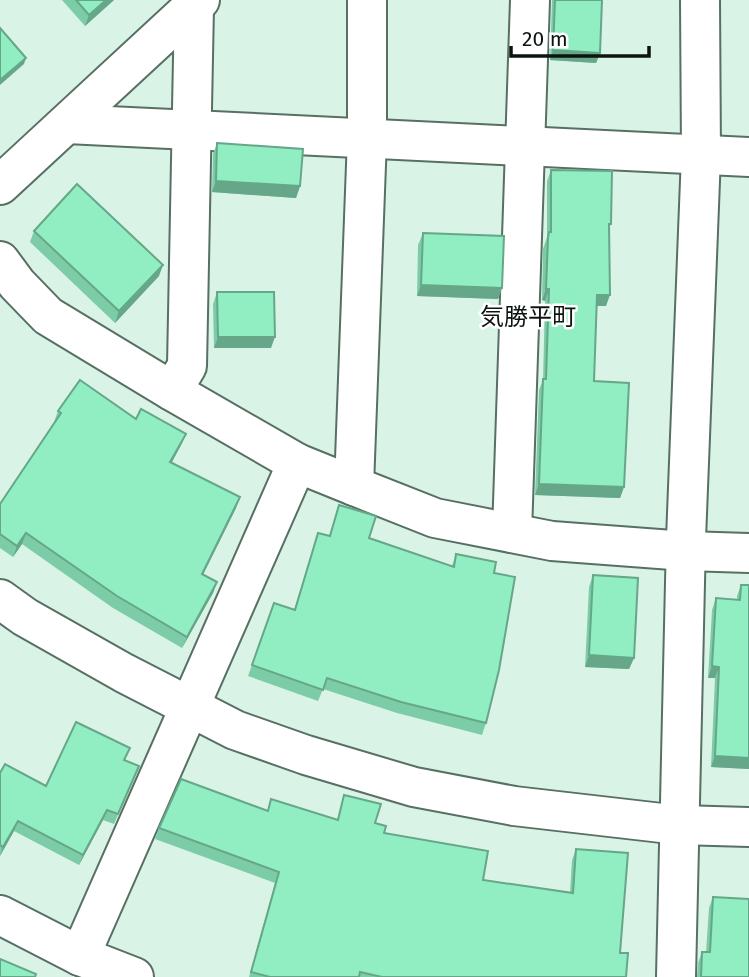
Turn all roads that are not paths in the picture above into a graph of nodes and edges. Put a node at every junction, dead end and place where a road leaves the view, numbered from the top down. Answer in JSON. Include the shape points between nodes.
{"nodes":[{"id":1,"x":367,"y":0,"type":"edge"},
{"id":2,"x":530,"y":0,"type":"edge"},
{"id":3,"x":701,"y":0,"type":"edge"},
{"id":4,"x":197,"y":3,"type":"edge"},
{"id":5,"x":67,"y":124,"type":"junction"},
{"id":6,"x":191,"y":130,"type":"junction"},
{"id":7,"x":367,"y":138,"type":"junction"},
{"id":8,"x":524,"y":147,"type":"junction"},
{"id":9,"x":701,"y":155,"type":"junction"},
{"id":10,"x":749,"y":157,"type":"edge"},
{"id":11,"x":0,"y":185,"type":"edge"},
{"id":12,"x":0,"y":261,"type":"edge"},
{"id":13,"x":172,"y":391,"type":"junction"},
{"id":14,"x":297,"y":463,"type":"junction"},
{"id":15,"x":354,"y":486,"type":"junction"},
{"id":16,"x":512,"y":533,"type":"junction"},
{"id":17,"x":686,"y":551,"type":"junction"},
{"id":18,"x":749,"y":553,"type":"edge"},
{"id":19,"x":0,"y":599,"type":"edge"},
{"id":20,"x":189,"y":706,"type":"junction"},
{"id":21,"x":679,"y":825,"type":"junction"},
{"id":22,"x":749,"y":827,"type":"edge"},
{"id":23,"x":0,"y":915,"type":"edge"},
{"id":24,"x":80,"y":956,"type":"junction"},
{"id":25,"x":134,"y":977,"type":"edge"},
{"id":26,"x":676,"y":977,"type":"edge"}],
"edges":[{"from":1,"to":7,"type":"street"},
{"from":2,"to":8,"type":"street"},
{"from":3,"to":9,"type":"street"},
{"from":4,"to":5,"type":"street"},
{"from":4,"to":6,"type":"street"},
{"from":5,"to":6,"type":"street"},
{"from":5,"to":11,"type":"street"},
{"from":6,"to":7,"type":"street"},
{"from":6,"to":13,"type":"street","via":[[187,366]]},
{"from":7,"to":8,"type":"street"},
{"from":7,"to":15,"type":"street"},
{"from":8,"to":9,"type":"street"},
{"from":8,"to":16,"type":"street"},
{"from":9,"to":10,"type":"street"},
{"from":9,"to":17,"type":"street"},
{"from":12,"to":13,"type":"street","via":[[48,316]]},
{"from":13,"to":14,"type":"street"},
{"from":14,"to":15,"type":"street"},
{"from":14,"to":20,"type":"street"},
{"from":15,"to":16,"type":"street","via":[[435,517]]},
{"from":16,"to":17,"type":"street","via":[[552,541]]},
{"from":17,"to":18,"type":"street"},
{"from":17,"to":21,"type":"street"},
{"from":19,"to":20,"type":"street"},
{"from":20,"to":21,"type":"street","via":[[247,734],[414,787],[514,806]]},
{"from":20,"to":24,"type":"street"},
{"from":21,"to":22,"type":"street"},
{"from":21,"to":26,"type":"street"},
{"from":23,"to":24,"type":"street"},
{"from":24,"to":25,"type":"street"}]}
